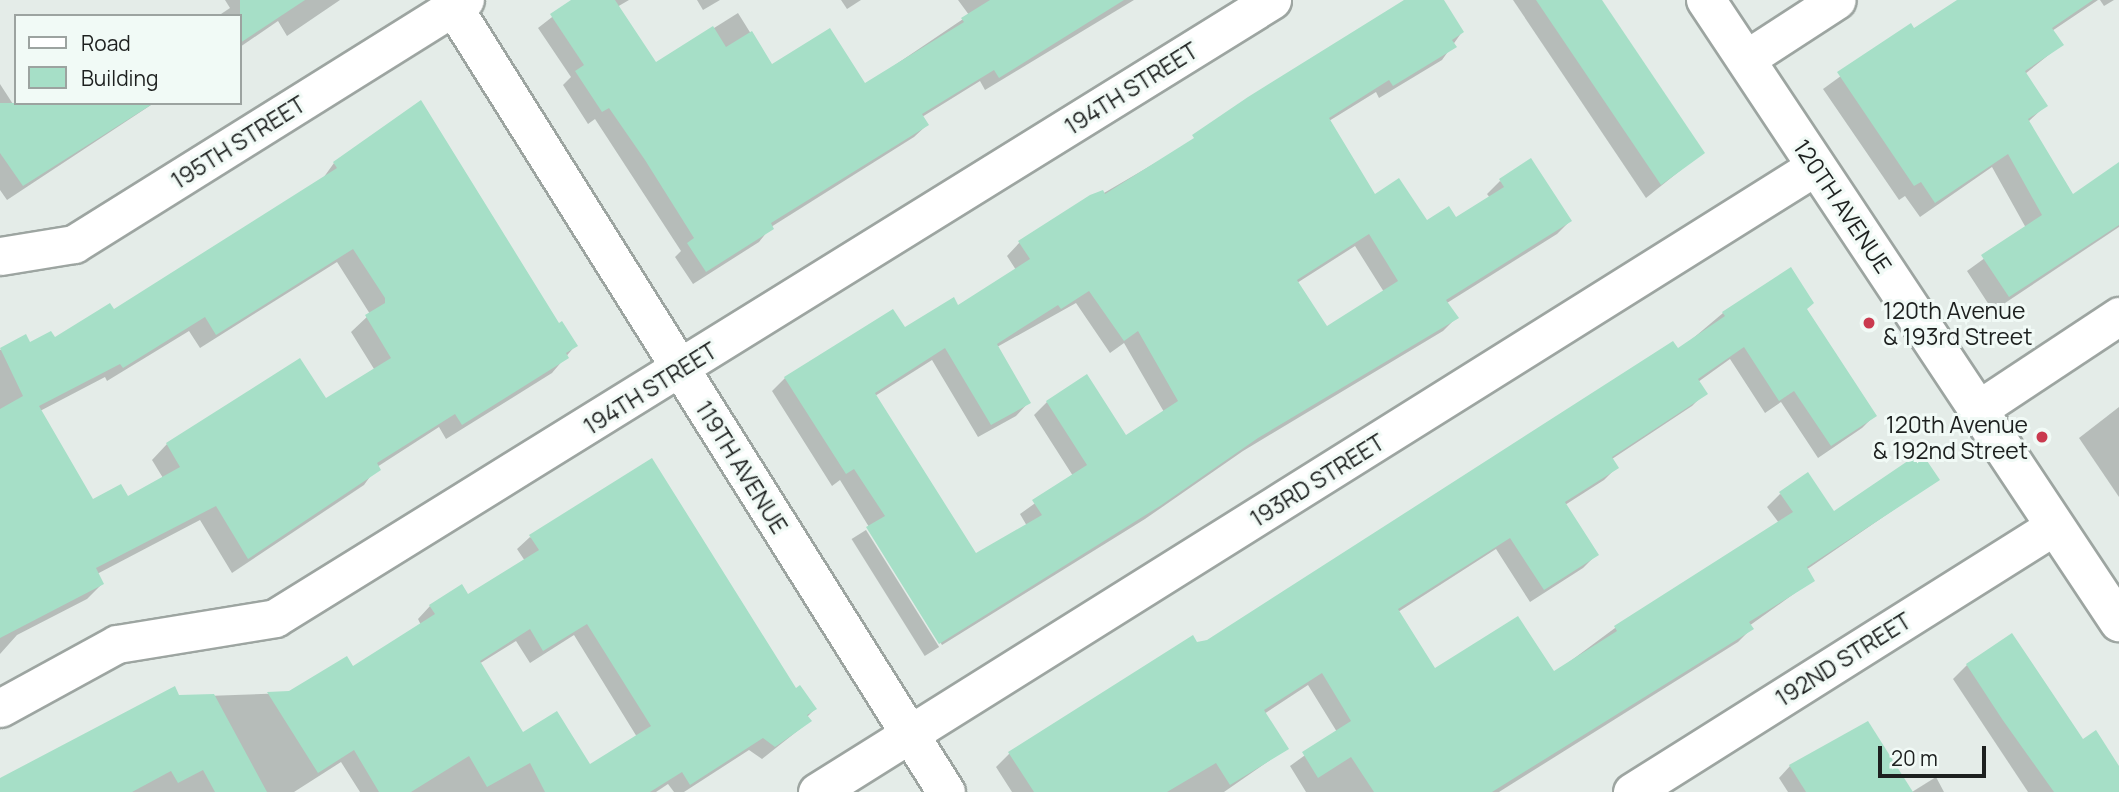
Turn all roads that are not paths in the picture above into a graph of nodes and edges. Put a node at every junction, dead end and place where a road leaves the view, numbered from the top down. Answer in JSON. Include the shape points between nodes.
{"nodes":[{"id":1,"x":1272,"y":0,"type":"edge"},
{"id":2,"x":1706,"y":0,"type":"edge"},
{"id":3,"x":1837,"y":0,"type":"edge"},
{"id":4,"x":456,"y":2,"type":"edge"},
{"id":5,"x":1746,"y":59,"type":"junction"},
{"id":6,"x":1816,"y":166,"type":"junction"},
{"id":7,"x":0,"y":256,"type":"edge"},
{"id":8,"x":2119,"y":316,"type":"edge"},
{"id":9,"x":681,"y":370,"type":"junction"},
{"id":10,"x":1980,"y":408,"type":"junction"},
{"id":11,"x":2054,"y":526,"type":"junction"},
{"id":12,"x":2119,"y":622,"type":"edge"},
{"id":13,"x":0,"y":708,"type":"edge"},
{"id":14,"x":911,"y":735,"type":"junction"},
{"id":15,"x":817,"y":792,"type":"edge"},
{"id":16,"x":946,"y":792,"type":"edge"},
{"id":17,"x":1632,"y":792,"type":"edge"}],
"edges":[{"from":1,"to":9,"type":"street","name":"194TH STREET"},
{"from":2,"to":5,"type":"street","name":"120TH AVENUE"},
{"from":3,"to":5,"type":"street"},
{"from":4,"to":7,"type":"street","name":"195TH STREET","via":[[74,244]]},
{"from":4,"to":9,"type":"street","name":"119TH AVENUE"},
{"from":5,"to":6,"type":"street","name":"120TH AVENUE"},
{"from":6,"to":10,"type":"street","name":"120TH AVENUE"},
{"from":6,"to":14,"type":"street","name":"193RD STREET"},
{"from":8,"to":10,"type":"street"},
{"from":9,"to":13,"type":"street","name":"194TH STREET","via":[[275,618],[117,644]]},
{"from":9,"to":14,"type":"street","name":"119TH AVENUE"},
{"from":10,"to":11,"type":"street","name":"120TH AVENUE"},
{"from":11,"to":12,"type":"street","name":"120TH AVENUE"},
{"from":11,"to":17,"type":"street","name":"192ND STREET"},
{"from":14,"to":15,"type":"street","name":"193RD STREET"},
{"from":14,"to":16,"type":"street","name":"119TH AVENUE"}]}
